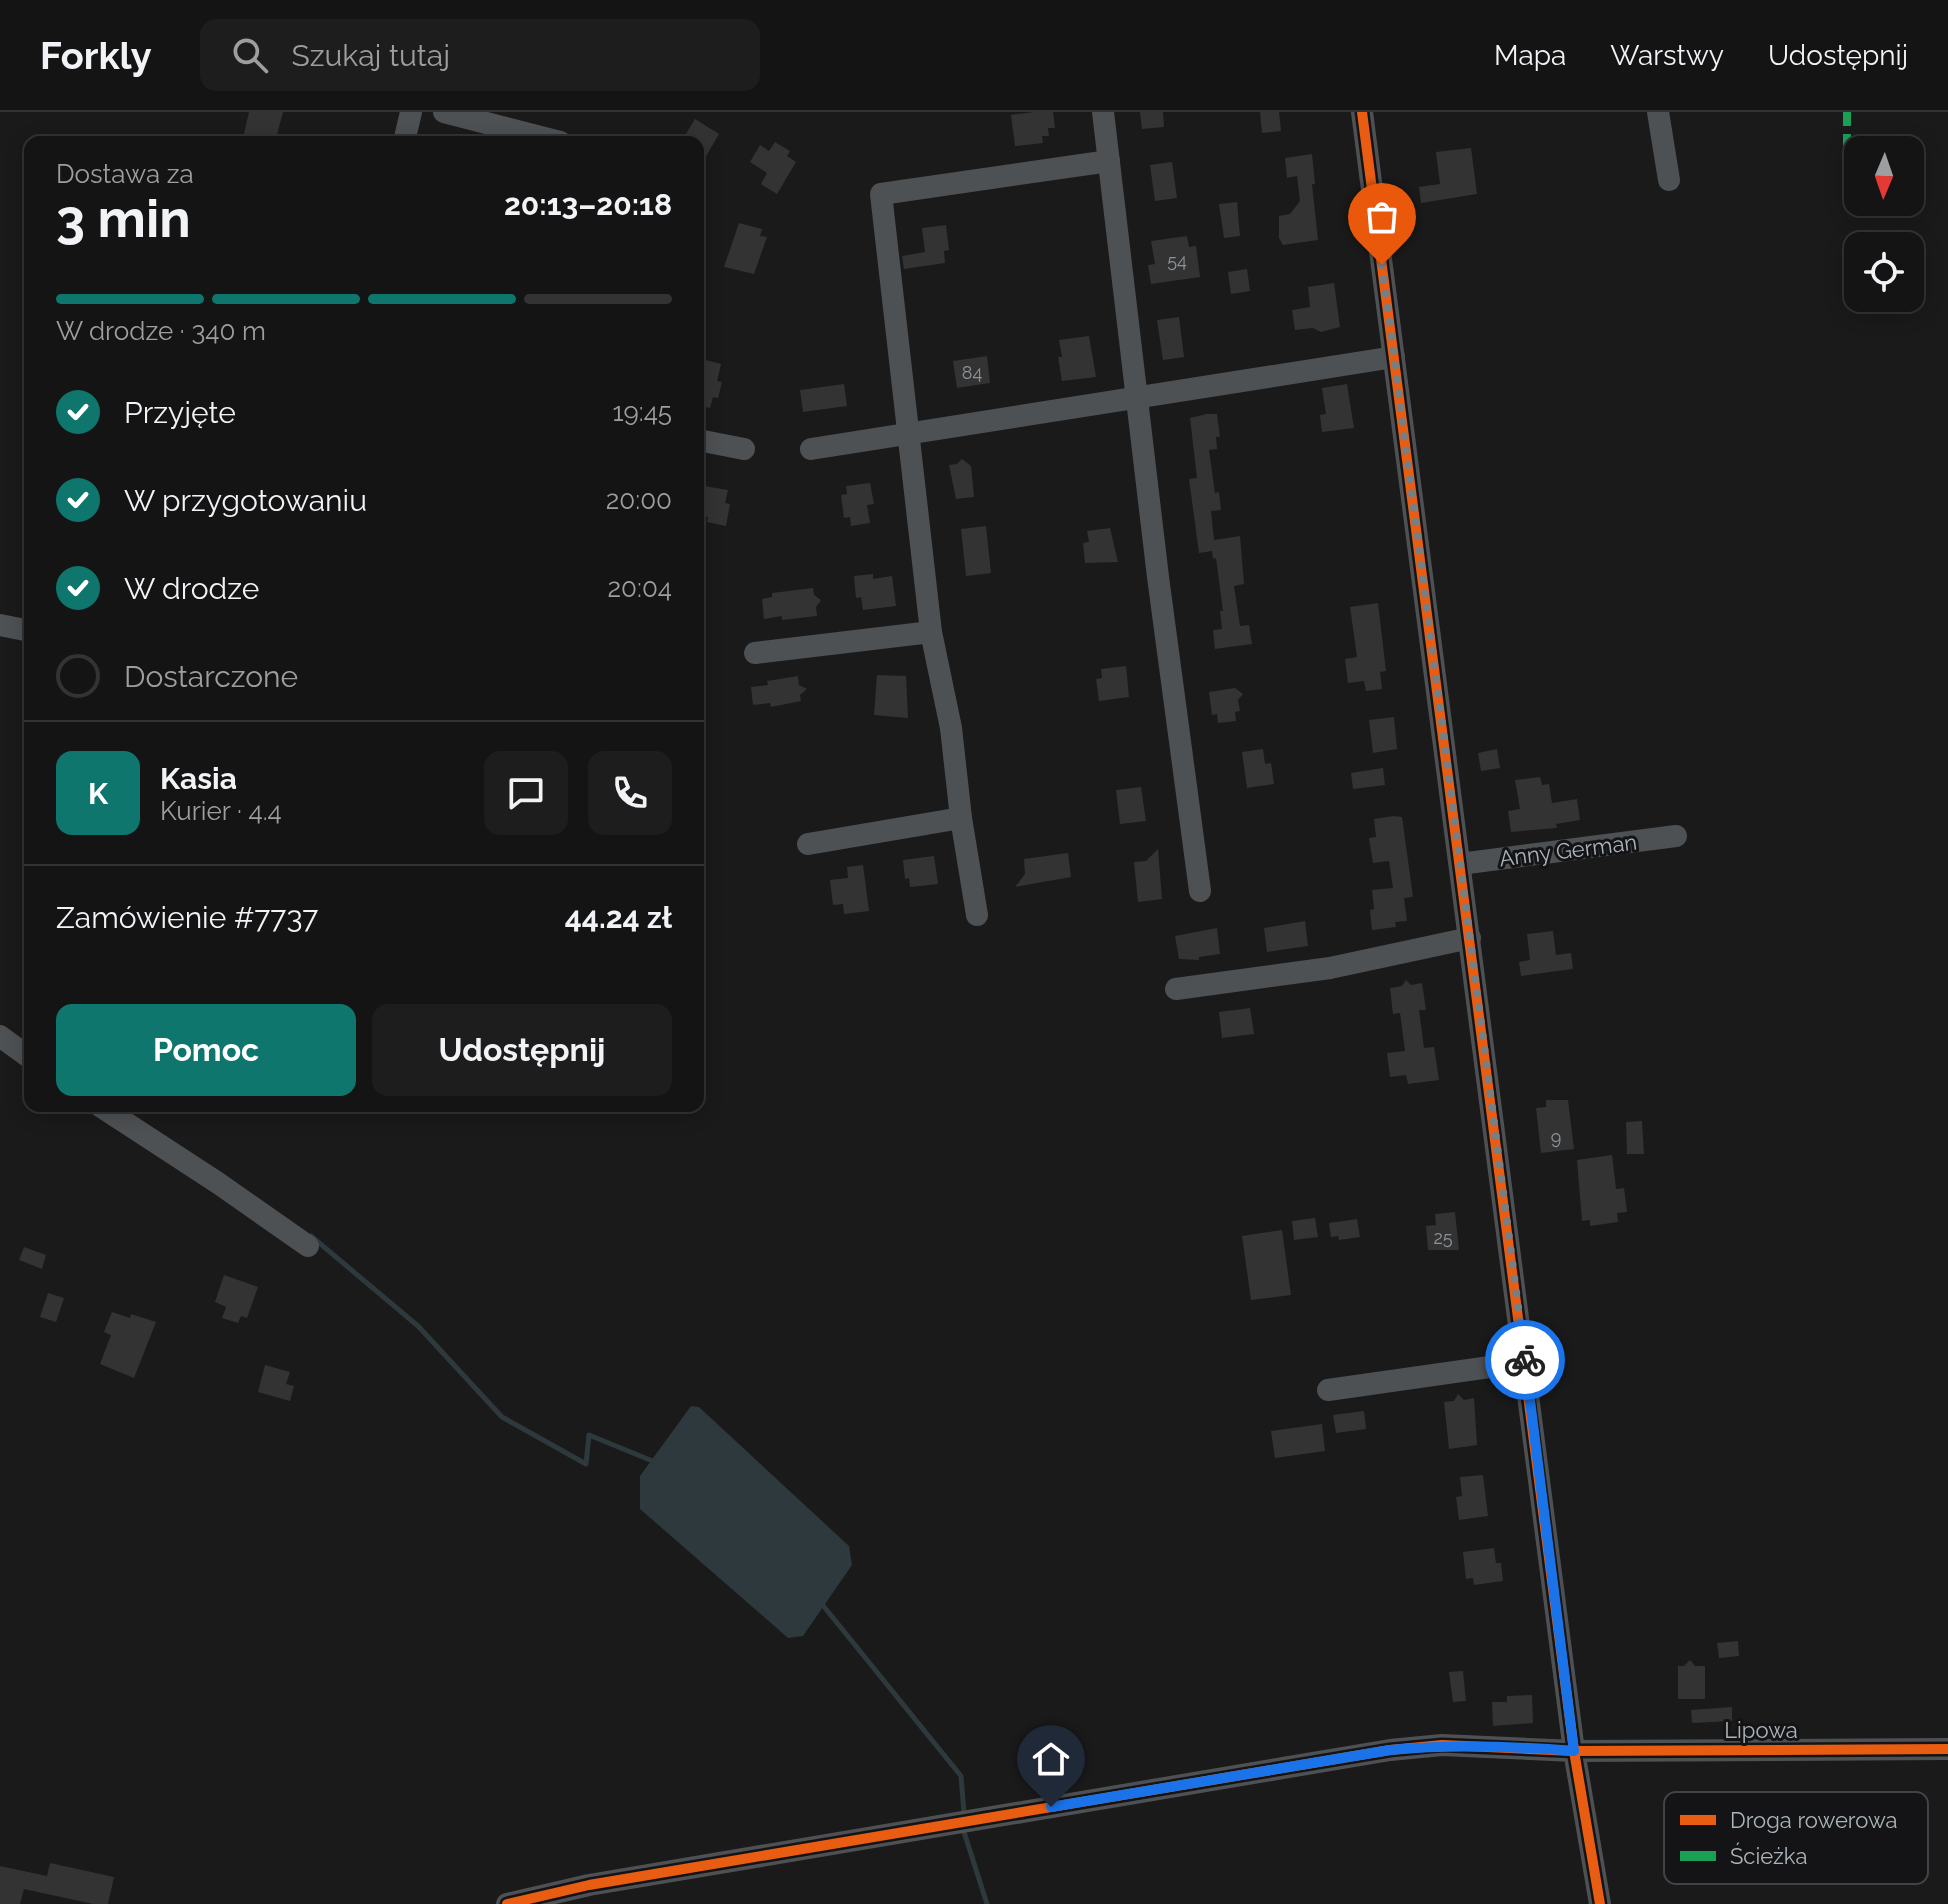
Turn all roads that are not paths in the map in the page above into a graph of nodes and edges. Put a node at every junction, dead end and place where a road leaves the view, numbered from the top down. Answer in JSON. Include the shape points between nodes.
{"nodes":[{"id":1,"x":411,"y":112,"type":"edge"},
{"id":2,"x":444,"y":112,"type":"edge"},
{"id":3,"x":1103,"y":112,"type":"edge"},
{"id":4,"x":1362,"y":112,"type":"edge"},
{"id":5,"x":1658,"y":112,"type":"edge"},
{"id":6,"x":405,"y":136,"type":"edge"},
{"id":7,"x":537,"y":136,"type":"edge"},
{"id":8,"x":1109,"y":161,"type":"junction"},
{"id":9,"x":1669,"y":180,"type":"dead end"},
{"id":10,"x":1394,"y":357,"type":"junction"},
{"id":11,"x":1136,"y":395,"type":"junction"},
{"id":12,"x":907,"y":434,"type":"junction"},
{"id":13,"x":704,"y":441,"type":"edge"},
{"id":14,"x":744,"y":449,"type":"dead end"},
{"id":15,"x":811,"y":449,"type":"dead end"},
{"id":16,"x":0,"y":625,"type":"edge"},
{"id":17,"x":24,"y":630,"type":"edge"},
{"id":18,"x":931,"y":632,"type":"junction"},
{"id":19,"x":755,"y":653,"type":"dead end"},
{"id":20,"x":961,"y":818,"type":"junction"},
{"id":21,"x":1676,"y":836,"type":"dead end"},
{"id":22,"x":808,"y":844,"type":"dead end"},
{"id":23,"x":1460,"y":864,"type":"junction"},
{"id":24,"x":1200,"y":891,"type":"dead end"},
{"id":25,"x":977,"y":915,"type":"dead end"},
{"id":26,"x":1470,"y":938,"type":"junction"},
{"id":27,"x":1176,"y":989,"type":"dead end"},
{"id":28,"x":0,"y":1036,"type":"edge"},
{"id":29,"x":24,"y":1054,"type":"edge"},
{"id":30,"x":109,"y":1112,"type":"edge"},
{"id":31,"x":308,"y":1246,"type":"dead end"},
{"id":32,"x":1525,"y":1362,"type":"junction"},
{"id":33,"x":1328,"y":1390,"type":"dead end"},
{"id":34,"x":1948,"y":1749,"type":"edge"},
{"id":35,"x":1574,"y":1751,"type":"junction"},
{"id":36,"x":507,"y":1904,"type":"edge"},
{"id":37,"x":1600,"y":1904,"type":"edge"}],
"edges":[{"from":1,"to":6,"type":"street"},
{"from":2,"to":7,"type":"street"},
{"from":3,"to":8,"type":"street"},
{"from":4,"to":10,"type":"street"},
{"from":5,"to":9,"type":"street"},
{"from":8,"to":11,"type":"street"},
{"from":8,"to":12,"type":"street","via":[[881,194]]},
{"from":10,"to":11,"type":"street"},
{"from":10,"to":23,"type":"street"},
{"from":11,"to":12,"type":"street"},
{"from":11,"to":24,"type":"street"},
{"from":12,"to":15,"type":"street"},
{"from":12,"to":18,"type":"street"},
{"from":13,"to":14,"type":"street"},
{"from":16,"to":17,"type":"street"},
{"from":18,"to":19,"type":"street"},
{"from":18,"to":20,"type":"street","via":[[951,728]]},
{"from":20,"to":22,"type":"street"},
{"from":20,"to":25,"type":"street"},
{"from":21,"to":23,"type":"street","name":"Anny German"},
{"from":23,"to":26,"type":"street"},
{"from":26,"to":27,"type":"street","via":[[1330,968]]},
{"from":26,"to":32,"type":"street"},
{"from":28,"to":29,"type":"street"},
{"from":30,"to":31,"type":"street"},
{"from":32,"to":33,"type":"street"},
{"from":32,"to":35,"type":"street"},
{"from":34,"to":35,"type":"street","name":"Lipowa"},
{"from":35,"to":36,"type":"street","name":"Lipowa","via":[[1491,1745],[1390,1750],[589,1885]]},
{"from":35,"to":37,"type":"street"}]}
